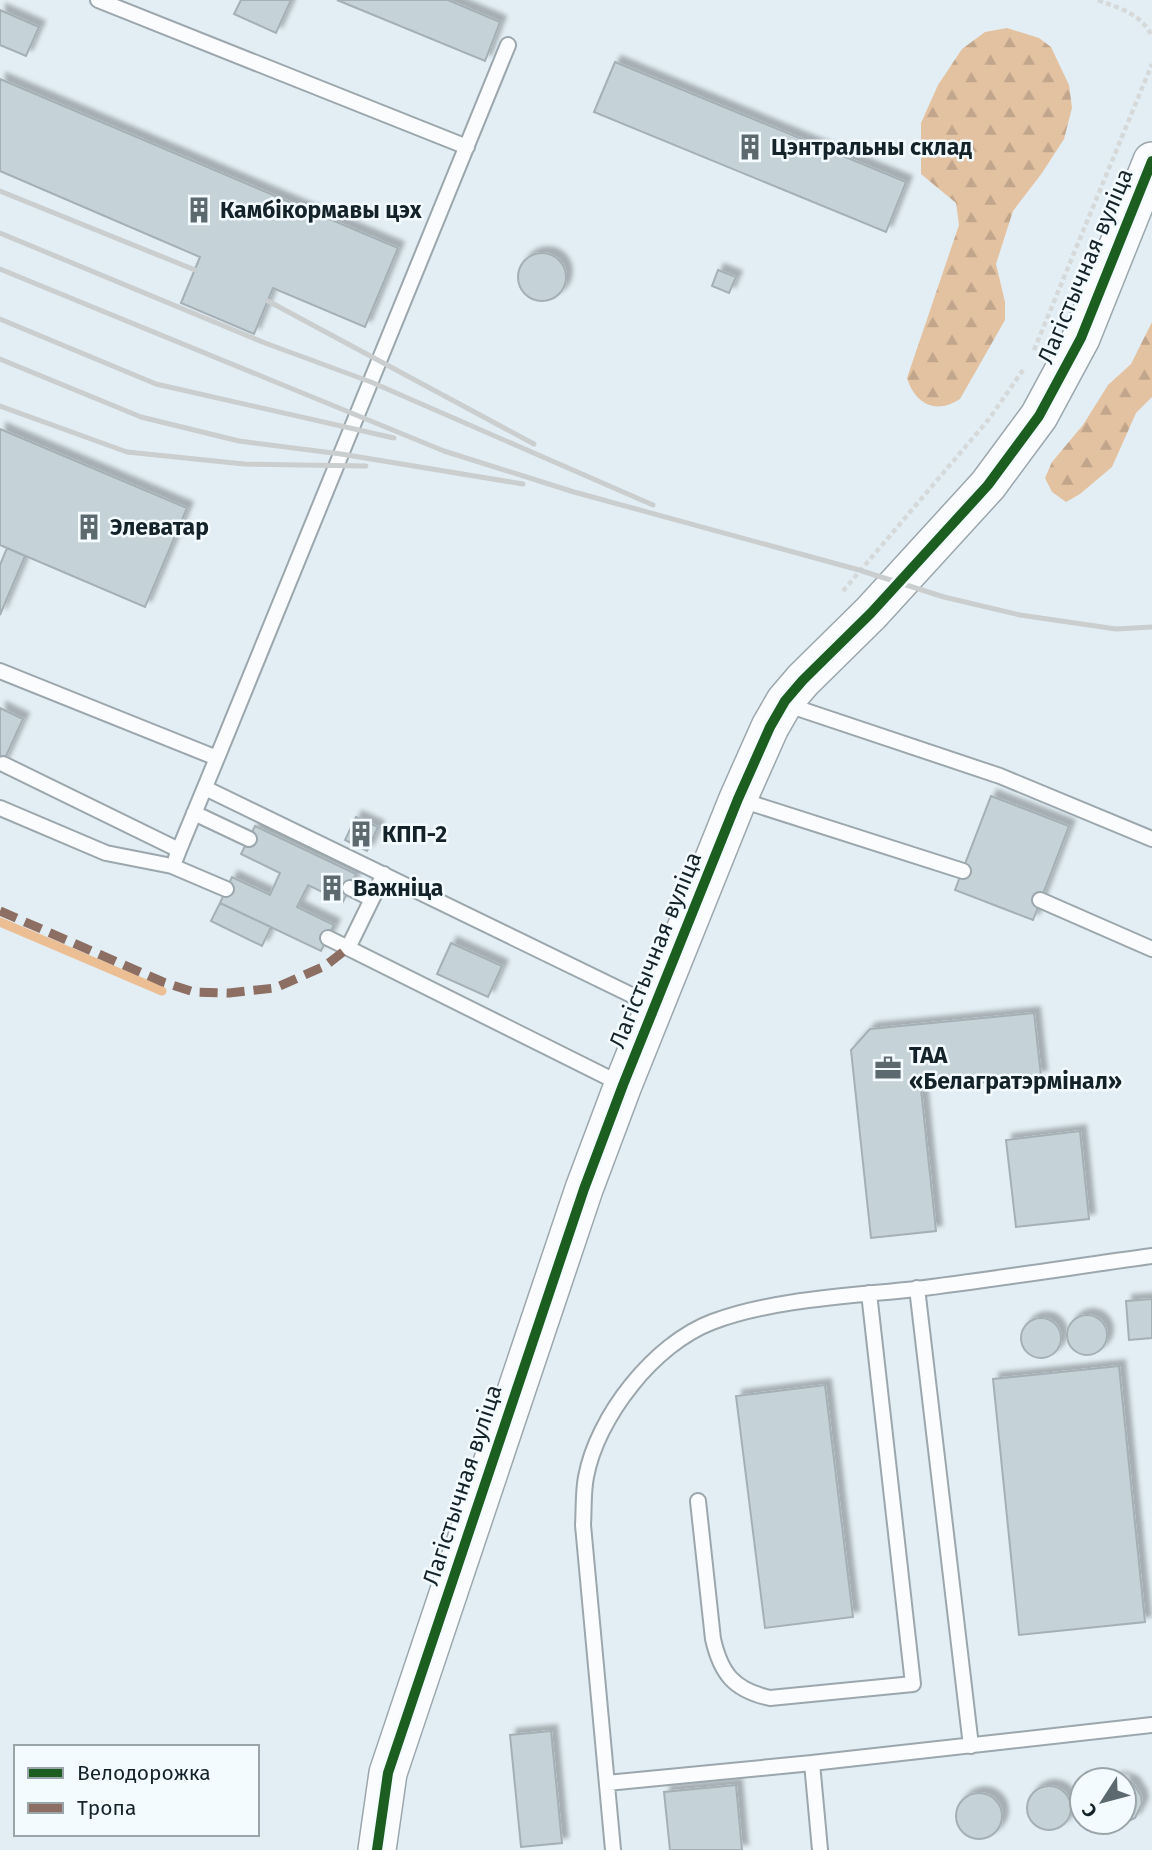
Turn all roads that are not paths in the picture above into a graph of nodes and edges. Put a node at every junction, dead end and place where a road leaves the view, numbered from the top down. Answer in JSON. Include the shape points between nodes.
{"nodes":[{"id":1,"x":98,"y":0,"type":"edge"},
{"id":2,"x":508,"y":45,"type":"dead end"},
{"id":3,"x":467,"y":147,"type":"junction"},
{"id":4,"x":1152,"y":161,"type":"edge"},
{"id":5,"x":0,"y":671,"type":"edge"},
{"id":6,"x":784,"y":704,"type":"junction"},
{"id":7,"x":218,"y":758,"type":"junction"},
{"id":8,"x":2,"y":764,"type":"dead end"},
{"id":9,"x":205,"y":788,"type":"junction"},
{"id":10,"x":738,"y":799,"type":"junction"},
{"id":11,"x":0,"y":808,"type":"edge"},
{"id":12,"x":194,"y":813,"type":"junction"},
{"id":13,"x":248,"y":839,"type":"dead end"},
{"id":14,"x":1152,"y":839,"type":"edge"},
{"id":15,"x":179,"y":850,"type":"junction"},
{"id":16,"x":172,"y":866,"type":"junction"},
{"id":17,"x":962,"y":871,"type":"dead end"},
{"id":18,"x":384,"y":874,"type":"junction"},
{"id":19,"x":350,"y":888,"type":"dead end"},
{"id":20,"x":226,"y":889,"type":"dead end"},
{"id":21,"x":372,"y":899,"type":"junction"},
{"id":22,"x":1040,"y":901,"type":"dead end"},
{"id":23,"x":328,"y":938,"type":"dead end"},
{"id":24,"x":348,"y":948,"type":"junction"},
{"id":25,"x":1152,"y":949,"type":"edge"},
{"id":26,"x":655,"y":1006,"type":"junction"},
{"id":27,"x":623,"y":1085,"type":"junction"},
{"id":28,"x":1152,"y":1256,"type":"edge"},
{"id":29,"x":917,"y":1288,"type":"junction"},
{"id":30,"x":869,"y":1293,"type":"junction"},
{"id":31,"x":698,"y":1501,"type":"dead end"},
{"id":32,"x":1152,"y":1725,"type":"edge"},
{"id":33,"x":971,"y":1746,"type":"junction"},
{"id":34,"x":812,"y":1763,"type":"junction"},
{"id":35,"x":607,"y":1783,"type":"junction"},
{"id":36,"x":377,"y":1850,"type":"edge"},
{"id":37,"x":613,"y":1850,"type":"edge"},
{"id":38,"x":820,"y":1850,"type":"edge"}],
"edges":[{"from":1,"to":3,"type":"lane"},
{"from":2,"to":3,"type":"lane"},
{"from":3,"to":7,"type":"lane"},
{"from":4,"to":6,"type":"street","name":"Лагістычная вуліца","via":[[1081,338],[1039,416],[988,485]]},
{"from":5,"to":7,"type":"lane"},
{"from":6,"to":10,"type":"street","name":"Лагістычная вуліца"},
{"from":6,"to":14,"type":"lane","via":[[1000,776]]},
{"from":7,"to":9,"type":"lane"},
{"from":8,"to":15,"type":"lane"},
{"from":9,"to":12,"type":"lane"},
{"from":9,"to":18,"type":"lane"},
{"from":10,"to":17,"type":"lane"},
{"from":10,"to":26,"type":"street","name":"Лагістычная вуліца"},
{"from":11,"to":16,"type":"lane","via":[[106,853]]},
{"from":12,"to":13,"type":"lane"},
{"from":12,"to":15,"type":"lane"},
{"from":15,"to":16,"type":"lane"},
{"from":16,"to":20,"type":"lane"},
{"from":18,"to":21,"type":"lane"},
{"from":18,"to":26,"type":"lane"},
{"from":19,"to":21,"type":"lane"},
{"from":21,"to":24,"type":"lane"},
{"from":22,"to":25,"type":"lane"},
{"from":23,"to":24,"type":"lane"},
{"from":24,"to":27,"type":"lane"},
{"from":26,"to":27,"type":"street","name":"Лагістычная вуліца"},
{"from":27,"to":36,"type":"street","name":"Лагістычная вуліца","via":[[579,1202],[388,1773]]},
{"from":28,"to":29,"type":"lane"},
{"from":29,"to":30,"type":"lane"},
{"from":29,"to":33,"type":"lane"},
{"from":30,"to":31,"type":"lane","via":[[913,1684],[770,1698],[737,1685],[724,1671],[713,1639]]},
{"from":30,"to":35,"type":"lane","via":[[710,1323],[650,1365],[606,1421],[586,1478],[583,1525]]},
{"from":32,"to":33,"type":"lane"},
{"from":33,"to":34,"type":"lane"},
{"from":34,"to":35,"type":"lane"},
{"from":34,"to":38,"type":"lane"},
{"from":35,"to":37,"type":"lane"}]}
